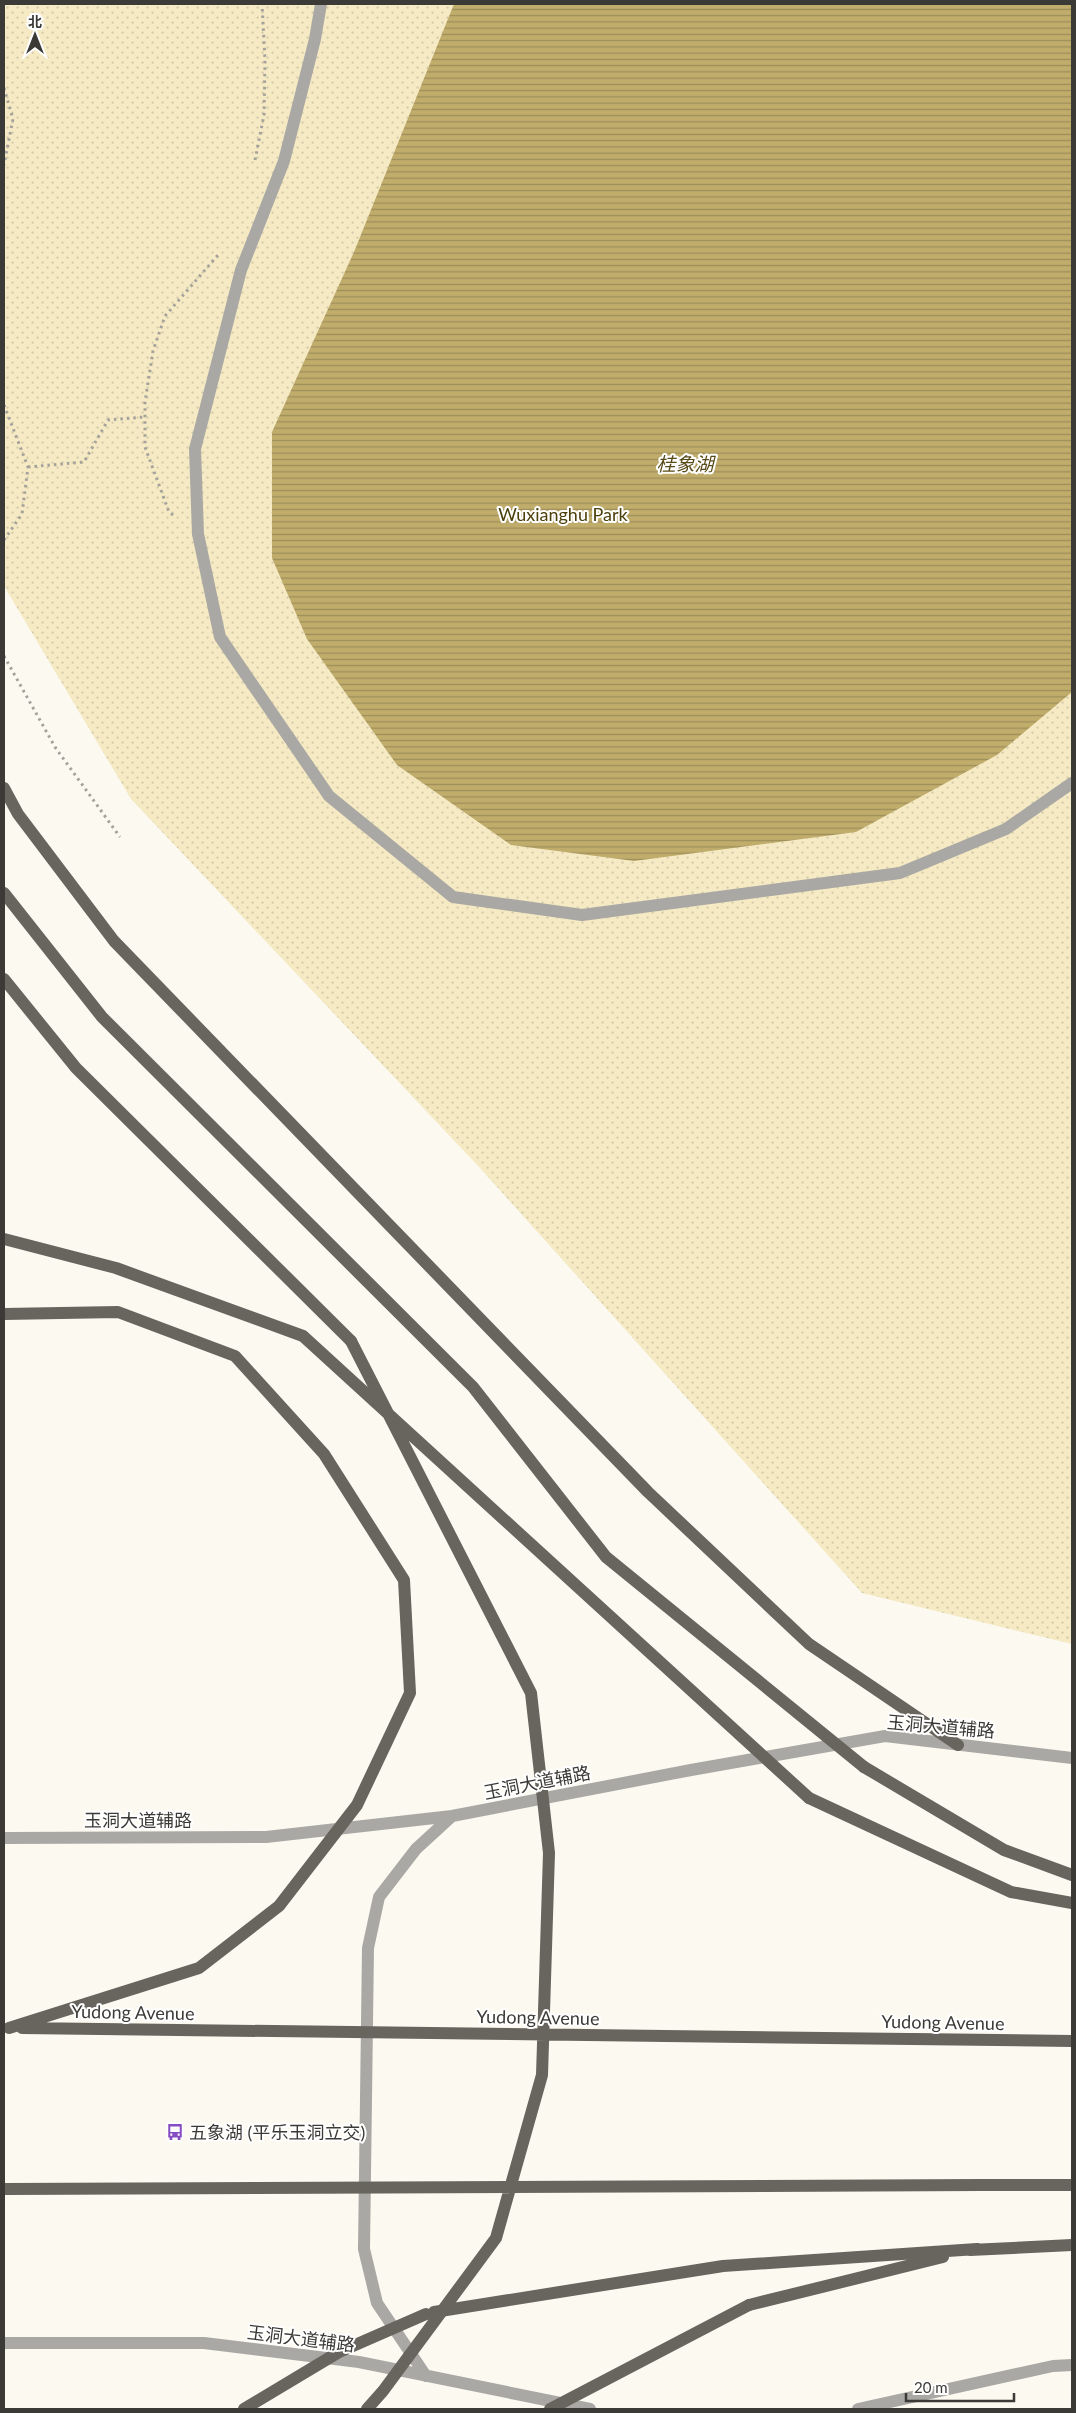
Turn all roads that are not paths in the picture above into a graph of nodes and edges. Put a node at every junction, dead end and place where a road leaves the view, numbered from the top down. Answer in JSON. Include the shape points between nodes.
{"nodes":[{"id":1,"x":320,"y":4,"type":"edge"},
{"id":2,"x":1072,"y":783,"type":"edge"},
{"id":3,"x":4,"y":788,"type":"edge"},
{"id":4,"x":4,"y":892,"type":"edge"},
{"id":5,"x":4,"y":979,"type":"edge"},
{"id":6,"x":4,"y":1239,"type":"edge"},
{"id":7,"x":4,"y":1314,"type":"edge"},
{"id":8,"x":958,"y":1745,"type":"junction"},
{"id":9,"x":1072,"y":1758,"type":"edge"},
{"id":10,"x":452,"y":1816,"type":"junction"},
{"id":11,"x":4,"y":1838,"type":"edge"},
{"id":12,"x":1072,"y":1875,"type":"edge"},
{"id":13,"x":1072,"y":1904,"type":"edge"},
{"id":14,"x":7,"y":2028,"type":"edge"},
{"id":15,"x":1072,"y":2041,"type":"edge"},
{"id":16,"x":1072,"y":2185,"type":"edge"},
{"id":17,"x":4,"y":2189,"type":"edge"},
{"id":18,"x":1072,"y":2245,"type":"edge"},
{"id":19,"x":977,"y":2248,"type":"junction"},
{"id":20,"x":4,"y":2344,"type":"edge"},
{"id":21,"x":1072,"y":2365,"type":"edge"},
{"id":22,"x":426,"y":2376,"type":"junction"},
{"id":23,"x":244,"y":2409,"type":"edge"},
{"id":24,"x":367,"y":2409,"type":"edge"},
{"id":25,"x":550,"y":2409,"type":"edge"},
{"id":26,"x":590,"y":2409,"type":"edge"},
{"id":27,"x":858,"y":2409,"type":"edge"}],
"edges":[{"from":1,"to":2,"type":"street","via":[[284,161],[241,270],[196,449],[198,534],[220,637],[329,796],[453,897],[582,915],[900,873],[1006,829]]},
{"from":3,"to":8,"type":"main road","via":[[18,814],[114,941],[648,1492],[809,1644]]},
{"from":4,"to":12,"type":"main road","bridge":true,"via":[[102,1017],[473,1387],[606,1557],[864,1767],[1004,1850]]},
{"from":5,"to":24,"type":"main road","bridge":true,"via":[[76,1068],[350,1341],[530,1693],[549,1853],[542,2075],[496,2238]]},
{"from":6,"to":13,"type":"main road","bridge":true,"via":[[116,1268],[304,1336],[809,1798],[1011,1892]]},
{"from":7,"to":14,"type":"main road","bridge":true,"via":[[118,1312],[235,1356],[324,1454],[404,1580],[410,1693],[357,1805],[279,1906],[199,1968]]},
{"from":8,"to":9,"type":"street","name":"玉洞大道辅路"},
{"from":8,"to":10,"type":"street","name":"玉洞大道辅路","via":[[885,1736]]},
{"from":10,"to":11,"type":"street","name":"玉洞大道辅路","via":[[266,1836]]},
{"from":10,"to":22,"type":"street","via":[[416,1849],[379,1898],[368,1948],[364,2248],[377,2304]]},
{"from":14,"to":15,"type":"main road","name":"Yudong Avenue","bridge":true},
{"from":16,"to":17,"type":"main road","bridge":true},
{"from":18,"to":19,"type":"main road"},
{"from":19,"to":23,"type":"main road","bridge":true,"via":[[723,2266],[426,2314],[339,2352]]},
{"from":19,"to":25,"type":"main road","bridge":true,"via":[[749,2305]]},
{"from":20,"to":22,"type":"street","name":"玉洞大道辅路","via":[[204,2344],[359,2362]]},
{"from":21,"to":27,"type":"street","via":[[1053,2366]]},
{"from":22,"to":26,"type":"street","name":"玉洞大道辅路"}]}
